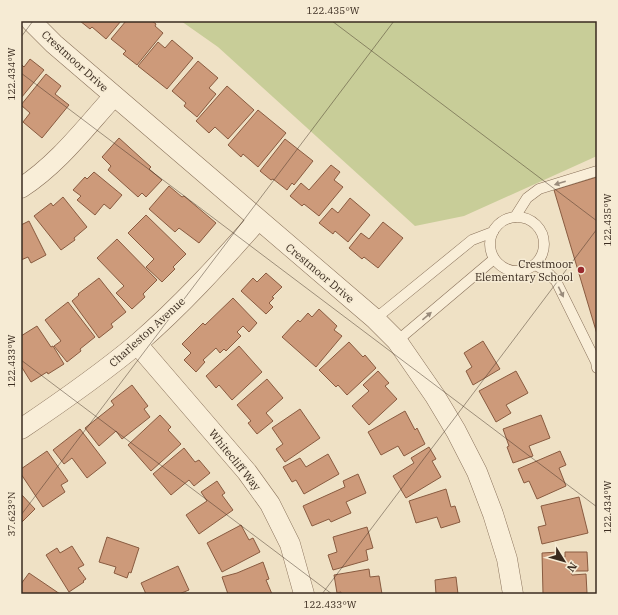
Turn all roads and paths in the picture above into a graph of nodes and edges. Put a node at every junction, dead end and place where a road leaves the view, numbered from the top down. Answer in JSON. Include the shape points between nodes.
{"nodes":[{"id":1,"x":31,"y":21,"type":"edge"},
{"id":2,"x":114,"y":96,"type":"junction"},
{"id":3,"x":597,"y":171,"type":"edge"},
{"id":4,"x":21,"y":188,"type":"edge"},
{"id":5,"x":515,"y":216,"type":"junction"},
{"id":6,"x":258,"y":220,"type":"junction"},
{"id":7,"x":493,"y":232,"type":"junction"},
{"id":8,"x":494,"y":259,"type":"junction"},
{"id":9,"x":535,"y":265,"type":"junction"},
{"id":10,"x":375,"y":319,"type":"junction"},
{"id":11,"x":397,"y":341,"type":"junction"},
{"id":12,"x":137,"y":344,"type":"junction"},
{"id":13,"x":597,"y":368,"type":"edge"},
{"id":14,"x":21,"y":429,"type":"edge"},
{"id":15,"x":304,"y":594,"type":"edge"},
{"id":16,"x":513,"y":594,"type":"edge"}],
"edges":[{"from":1,"to":2,"type":"street","name":"Crestmoor Drive"},
{"from":2,"to":4,"type":"street","via":[[62,154],[40,175]]},
{"from":2,"to":6,"type":"street","name":"Crestmoor Drive"},
{"from":3,"to":5,"type":"lane","one_way":true,"via":[[539,189],[528,198]]},
{"from":5,"to":7,"type":"lane","via":[[502,221]]},
{"from":5,"to":9,"type":"lane","via":[[532,221],[543,234],[544,250]]},
{"from":6,"to":10,"type":"street","name":"Crestmoor Drive"},
{"from":6,"to":12,"type":"street","name":"Charleston Avenue","via":[[178,306]]},
{"from":7,"to":8,"type":"lane","via":[[490,246]]},
{"from":7,"to":10,"type":"lane","via":[[472,240]]},
{"from":8,"to":9,"type":"lane","via":[[500,266],[513,271],[522,271]]},
{"from":11,"to":8,"type":"lane","one_way":true},
{"from":9,"to":13,"type":"lane","one_way":true,"via":[[545,270],[556,281]]},
{"from":10,"to":11,"type":"street","name":"Crestmoor Drive"},
{"from":11,"to":16,"type":"street","name":"Crestmoor Drive","via":[[435,396],[477,472],[507,558]]},
{"from":12,"to":14,"type":"street","name":"Charleston Avenue"},
{"from":12,"to":15,"type":"street","name":"Whitecliff Way","via":[[247,472],[270,504],[290,544]]}]}
